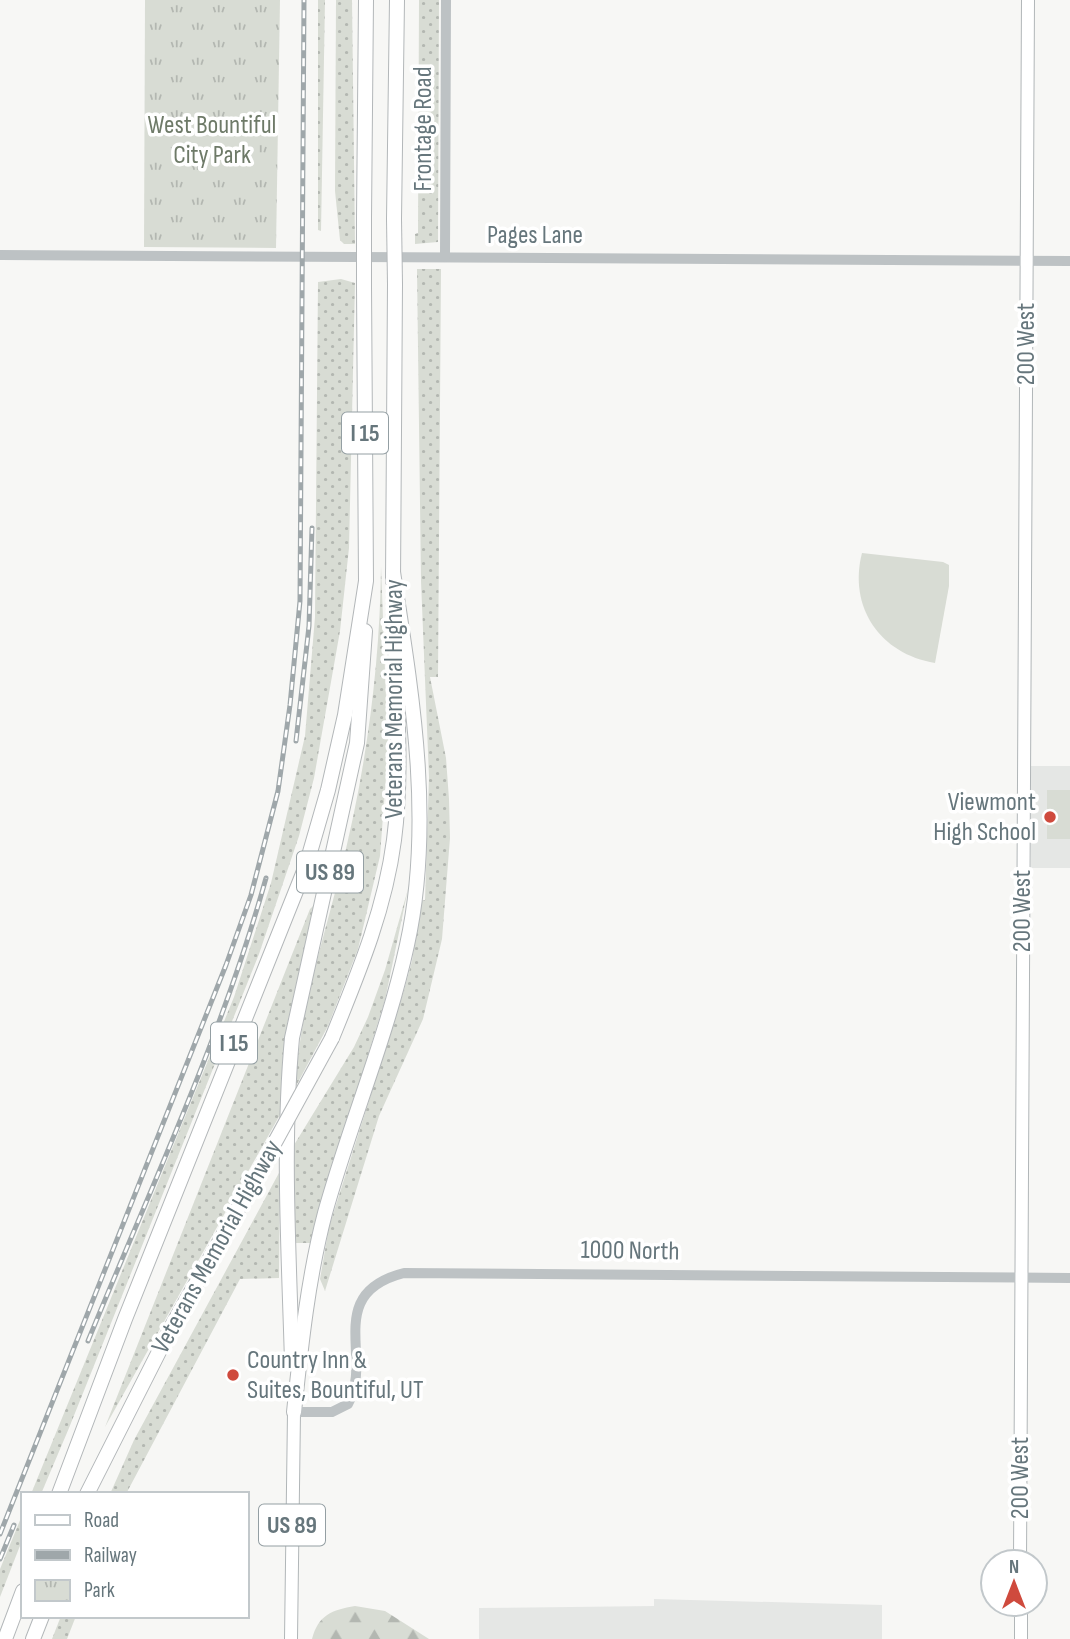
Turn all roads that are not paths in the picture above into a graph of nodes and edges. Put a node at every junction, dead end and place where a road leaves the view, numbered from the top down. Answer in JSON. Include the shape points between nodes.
{"nodes":[{"id":1,"x":366,"y":0,"type":"edge"},
{"id":2,"x":397,"y":0,"type":"edge"},
{"id":3,"x":446,"y":0,"type":"edge"},
{"id":4,"x":1028,"y":0,"type":"edge"},
{"id":5,"x":0,"y":255,"type":"edge"},
{"id":6,"x":445,"y":257,"type":"junction"},
{"id":7,"x":1026,"y":261,"type":"junction"},
{"id":8,"x":1070,"y":261,"type":"edge"},
{"id":9,"x":393,"y":572,"type":"junction"},
{"id":10,"x":366,"y":580,"type":"junction"},
{"id":11,"x":1020,"y":1278,"type":"junction"},
{"id":12,"x":1070,"y":1278,"type":"edge"},
{"id":13,"x":294,"y":1412,"type":"junction"},
{"id":14,"x":60,"y":1492,"type":"edge"},
{"id":15,"x":88,"y":1492,"type":"edge"},
{"id":16,"x":1020,"y":1548,"type":"edge"},
{"id":17,"x":21,"y":1596,"type":"edge"},
{"id":18,"x":40,"y":1618,"type":"edge"},
{"id":19,"x":1021,"y":1618,"type":"edge"},
{"id":20,"x":5,"y":1639,"type":"edge"},
{"id":21,"x":33,"y":1639,"type":"edge"},
{"id":22,"x":291,"y":1639,"type":"edge"},
{"id":23,"x":1021,"y":1639,"type":"edge"}],
"edges":[{"from":1,"to":10,"type":"highway","name":"Veterans Memorial Highway","number":"I 15","bridge":true},
{"from":2,"to":9,"type":"highway","name":"Veterans Memorial Highway","number":"I 15","bridge":true},
{"from":3,"to":6,"type":"street","name":"Frontage Road"},
{"from":4,"to":7,"type":"main road","name":"200 West"},
{"from":5,"to":6,"type":"street","name":"Pages Lane"},
{"from":6,"to":7,"type":"street","name":"Pages Lane"},
{"from":7,"to":8,"type":"street","name":"Pages Lane"},
{"from":7,"to":11,"type":"main road","name":"200 West"},
{"from":9,"to":13,"type":"highway","number":"US 89","via":[[413,711],[418,798],[414,896],[408,944],[386,1024],[325,1215],[306,1308]]},
{"from":9,"to":15,"type":"highway","name":"Veterans Memorial Highway","number":"I 15","bridge":true,"via":[[399,790],[380,911],[332,1038],[159,1351]]},
{"from":10,"to":13,"type":"highway","number":"US 89","via":[[358,743],[300,995],[288,1085]]},
{"from":10,"to":14,"type":"highway","name":"Veterans Memorial Highway","number":"I 15","via":[[345,715],[306,866]]},
{"from":11,"to":12,"type":"street","name":"1000 North"},
{"from":11,"to":13,"type":"street","name":"1000 North","via":[[404,1273],[376,1285],[359,1308],[354,1389],[348,1404],[332,1412]]},
{"from":11,"to":16,"type":"main road","name":"200 West"},
{"from":13,"to":22,"type":"main road","number":"US 89"},
{"from":17,"to":20,"type":"highway"},
{"from":18,"to":21,"type":"highway"},
{"from":19,"to":23,"type":"main road"}]}
